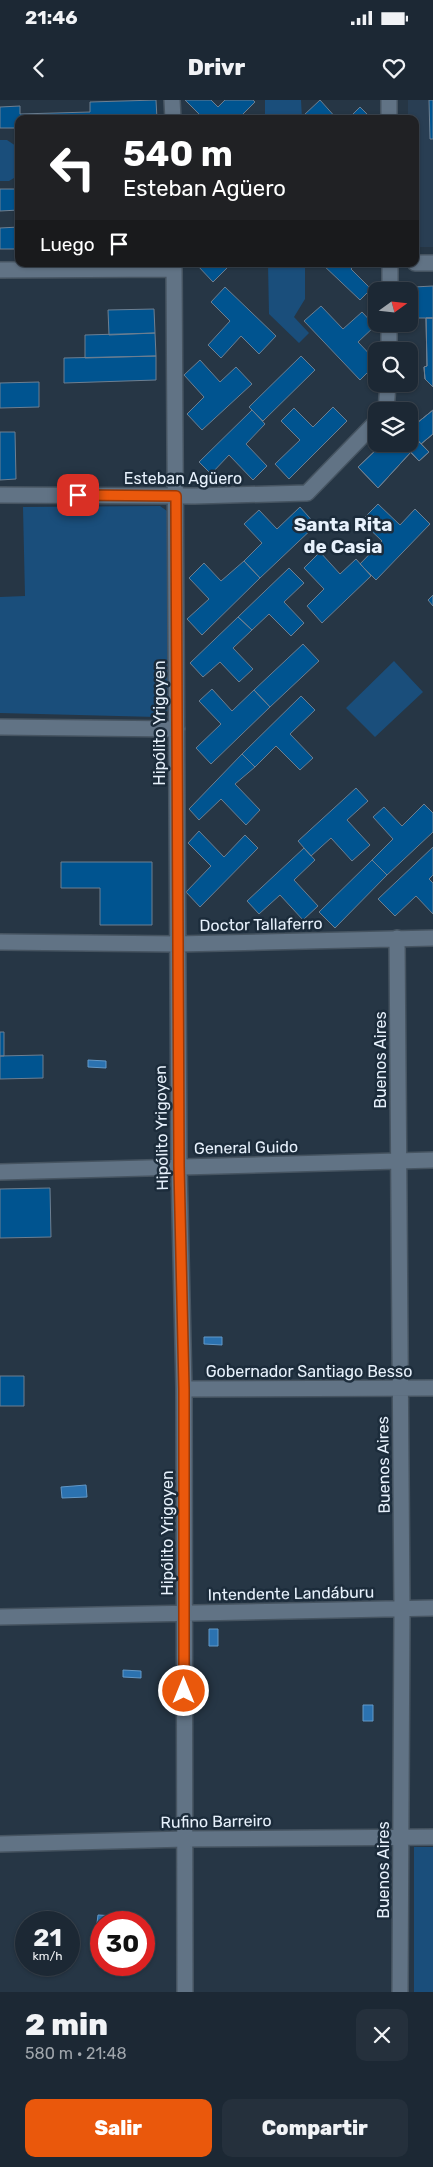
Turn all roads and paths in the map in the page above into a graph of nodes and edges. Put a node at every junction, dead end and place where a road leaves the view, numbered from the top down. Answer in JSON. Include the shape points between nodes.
{"nodes":[{"id":1,"x":172,"y":100,"type":"edge"},
{"id":2,"x":388,"y":100,"type":"edge"},
{"id":3,"x":173,"y":115,"type":"edge"},
{"id":4,"x":389,"y":115,"type":"edge"},
{"id":5,"x":419,"y":263,"type":"edge"},
{"id":6,"x":433,"y":263,"type":"edge"},
{"id":7,"x":130,"y":267,"type":"edge"},
{"id":8,"x":174,"y":267,"type":"edge"},
{"id":9,"x":390,"y":267,"type":"edge"},
{"id":10,"x":0,"y":270,"type":"edge"},
{"id":11,"x":390,"y":282,"type":"edge"},
{"id":12,"x":368,"y":430,"type":"edge"},
{"id":13,"x":0,"y":495,"type":"edge"},
{"id":14,"x":176,"y":496,"type":"junction"},
{"id":15,"x":0,"y":727,"type":"edge"},
{"id":16,"x":176,"y":729,"type":"junction"},
{"id":17,"x":397,"y":938,"type":"junction"},
{"id":18,"x":433,"y":938,"type":"edge"},
{"id":19,"x":0,"y":942,"type":"edge"},
{"id":20,"x":177,"y":944,"type":"junction"},
{"id":21,"x":433,"y":1160,"type":"edge"},
{"id":22,"x":397,"y":1161,"type":"junction"},
{"id":23,"x":179,"y":1166,"type":"junction"},
{"id":24,"x":0,"y":1172,"type":"edge"},
{"id":25,"x":433,"y":1388,"type":"edge"},
{"id":26,"x":184,"y":1389,"type":"junction"},
{"id":27,"x":399,"y":1389,"type":"junction"},
{"id":28,"x":402,"y":1608,"type":"junction"},
{"id":29,"x":433,"y":1608,"type":"edge"},
{"id":30,"x":184,"y":1613,"type":"junction"},
{"id":31,"x":0,"y":1617,"type":"edge"},
{"id":32,"x":400,"y":1837,"type":"junction"},
{"id":33,"x":433,"y":1837,"type":"edge"},
{"id":34,"x":185,"y":1839,"type":"junction"},
{"id":35,"x":0,"y":1844,"type":"edge"},
{"id":36,"x":186,"y":1992,"type":"edge"},
{"id":37,"x":400,"y":1992,"type":"edge"}],
"edges":[{"from":1,"to":3,"type":"street"},
{"from":2,"to":4,"type":"street"},
{"from":5,"to":6,"type":"street"},
{"from":7,"to":10,"type":"street"},
{"from":8,"to":14,"type":"street","name":"Hipólito Yrigoyen"},
{"from":9,"to":11,"type":"street"},
{"from":12,"to":14,"type":"street","name":"Esteban Agüero","via":[[308,493]]},
{"from":13,"to":14,"type":"street","name":"Esteban Agüero"},
{"from":14,"to":16,"type":"street","name":"Hipólito Yrigoyen"},
{"from":15,"to":16,"type":"street"},
{"from":16,"to":20,"type":"street","name":"Hipólito Yrigoyen"},
{"from":17,"to":18,"type":"street","name":"Doctor Tallaferro"},
{"from":17,"to":20,"type":"street","name":"Doctor Tallaferro"},
{"from":17,"to":22,"type":"street","name":"Buenos Aires"},
{"from":19,"to":20,"type":"street","name":"Doctor Tallaferro"},
{"from":20,"to":23,"type":"street","name":"Hipólito Yrigoyen"},
{"from":21,"to":22,"type":"street","name":"General Guido"},
{"from":22,"to":23,"type":"street","name":"General Guido"},
{"from":22,"to":27,"type":"street","name":"Buenos Aires"},
{"from":23,"to":24,"type":"street","name":"General Guido"},
{"from":23,"to":26,"type":"street","name":"Hipólito Yrigoyen"},
{"from":25,"to":27,"type":"street","name":"Gobernador Santiago Besso"},
{"from":26,"to":27,"type":"street","name":"Gobernador Santiago Besso"},
{"from":26,"to":30,"type":"street","name":"Hipólito Yrigoyen"},
{"from":27,"to":28,"type":"street","name":"Buenos Aires"},
{"from":28,"to":29,"type":"street","name":"Intendente Landáburu"},
{"from":28,"to":30,"type":"street","name":"Intendente Landáburu"},
{"from":28,"to":32,"type":"street","name":"Buenos Aires"},
{"from":30,"to":31,"type":"street","name":"Intendente Landáburu"},
{"from":30,"to":34,"type":"street","name":"Hipólito Yrigoyen"},
{"from":32,"to":33,"type":"street","name":"Rufino Barreiro"},
{"from":32,"to":34,"type":"street","name":"Rufino Barreiro"},
{"from":32,"to":37,"type":"street","name":"Buenos Aires"},
{"from":34,"to":35,"type":"street","name":"Rufino Barreiro"},
{"from":34,"to":36,"type":"street","name":"Hipólito Yrigoyen"}]}
